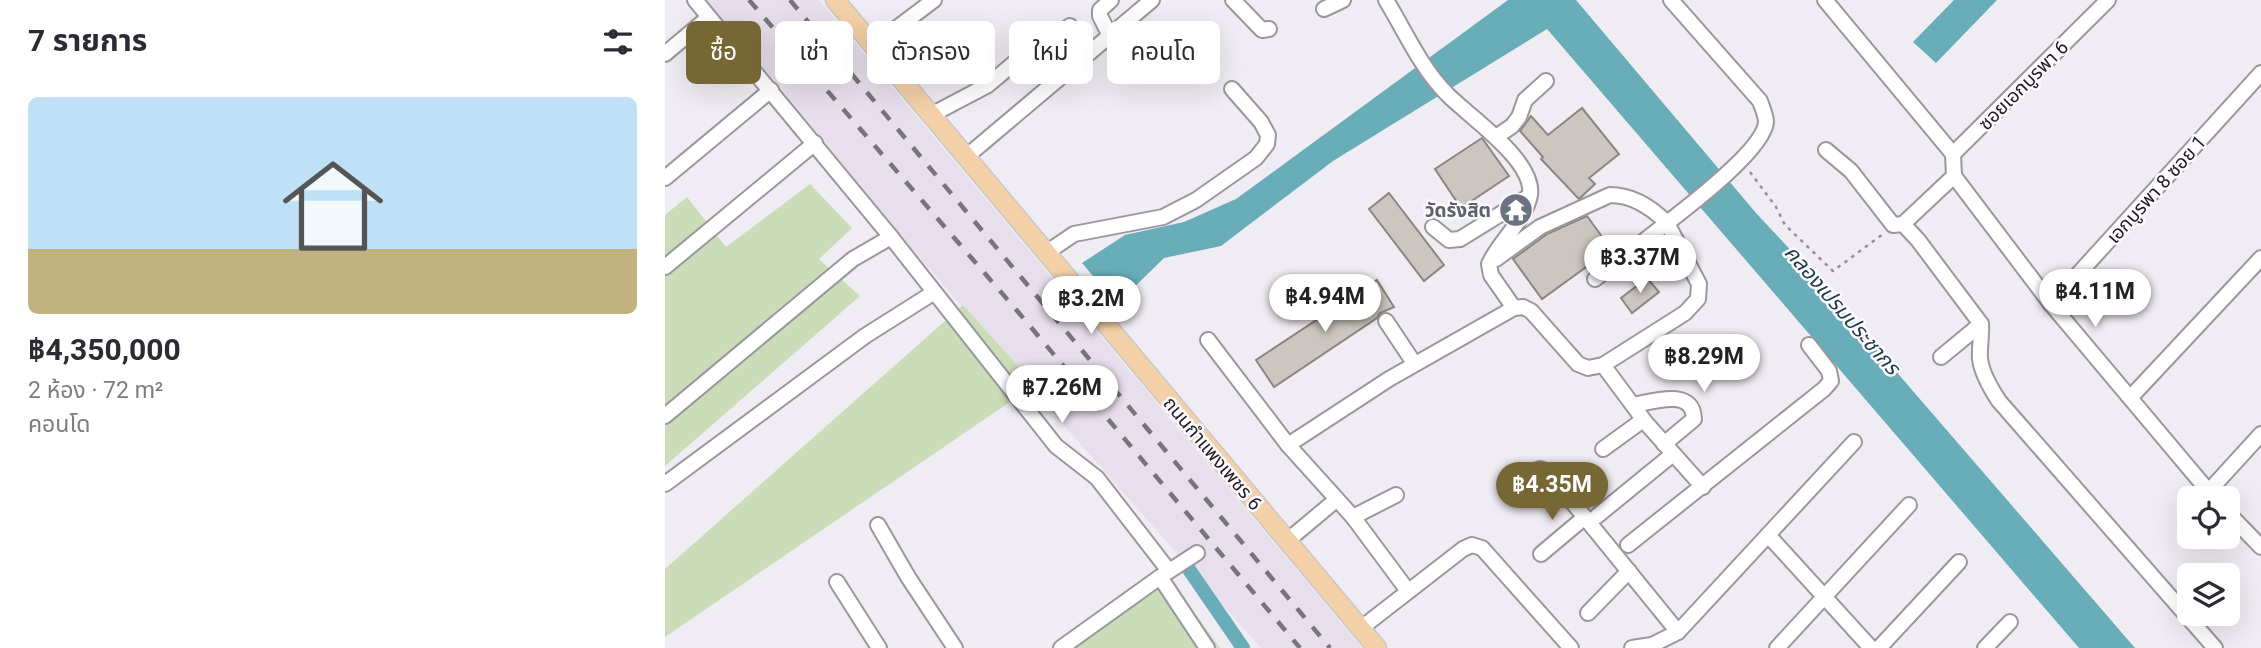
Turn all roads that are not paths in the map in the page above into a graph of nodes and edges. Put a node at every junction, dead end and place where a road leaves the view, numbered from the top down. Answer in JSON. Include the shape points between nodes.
{"nodes":[{"id":1,"x":695,"y":0,"type":"edge"},
{"id":2,"x":835,"y":0,"type":"edge"},
{"id":3,"x":934,"y":0,"type":"edge"},
{"id":4,"x":1111,"y":0,"type":"edge"},
{"id":5,"x":1152,"y":0,"type":"edge"},
{"id":6,"x":1233,"y":0,"type":"edge"},
{"id":7,"x":1343,"y":0,"type":"edge"},
{"id":8,"x":1671,"y":0,"type":"edge"},
{"id":9,"x":1825,"y":0,"type":"edge"},
{"id":10,"x":2108,"y":0,"type":"edge"},
{"id":11,"x":1389,"y":1,"type":"edge"},
{"id":12,"x":1324,"y":9,"type":"dead end"},
{"id":13,"x":709,"y":17,"type":"junction"},
{"id":14,"x":906,"y":21,"type":"edge"},
{"id":15,"x":1128,"y":21,"type":"edge"},
{"id":16,"x":1269,"y":29,"type":"dead end"},
{"id":17,"x":1107,"y":30,"type":"edge"},
{"id":18,"x":867,"y":39,"type":"edge"},
{"id":19,"x":1107,"y":39,"type":"edge"},
{"id":20,"x":665,"y":54,"type":"edge"},
{"id":21,"x":1009,"y":67,"type":"edge"},
{"id":22,"x":2261,"y":73,"type":"edge"},
{"id":23,"x":1546,"y":81,"type":"dead end"},
{"id":24,"x":905,"y":84,"type":"edge"},
{"id":25,"x":1232,"y":89,"type":"dead end"},
{"id":26,"x":771,"y":90,"type":"junction"},
{"id":27,"x":931,"y":115,"type":"junction"},
{"id":28,"x":1496,"y":136,"type":"junction"},
{"id":29,"x":815,"y":143,"type":"junction"},
{"id":30,"x":1826,"y":150,"type":"dead end"},
{"id":31,"x":1953,"y":155,"type":"junction"},
{"id":32,"x":966,"y":157,"type":"junction"},
{"id":33,"x":1954,"y":176,"type":"junction"},
{"id":34,"x":665,"y":178,"type":"edge"},
{"id":35,"x":1529,"y":197,"type":"junction"},
{"id":36,"x":1667,"y":223,"type":"junction"},
{"id":37,"x":1898,"y":225,"type":"junction"},
{"id":38,"x":1433,"y":228,"type":"dead end"},
{"id":39,"x":891,"y":237,"type":"junction"},
{"id":40,"x":1046,"y":253,"type":"junction"},
{"id":41,"x":2261,"y":258,"type":"edge"},
{"id":42,"x":1489,"y":264,"type":"junction"},
{"id":43,"x":665,"y":267,"type":"edge"},
{"id":44,"x":1595,"y":279,"type":"dead end"},
{"id":45,"x":933,"y":293,"type":"junction"},
{"id":46,"x":2051,"y":304,"type":"junction"},
{"id":47,"x":1514,"y":308,"type":"junction"},
{"id":48,"x":1386,"y":321,"type":"dead end"},
{"id":49,"x":1981,"y":324,"type":"junction"},
{"id":50,"x":1208,"y":341,"type":"dead end"},
{"id":51,"x":1809,"y":345,"type":"dead end"},
{"id":52,"x":1941,"y":357,"type":"dead end"},
{"id":53,"x":1414,"y":363,"type":"junction"},
{"id":54,"x":1603,"y":365,"type":"junction"},
{"id":55,"x":2130,"y":398,"type":"junction"},
{"id":56,"x":1633,"y":405,"type":"junction"},
{"id":57,"x":665,"y":416,"type":"edge"},
{"id":58,"x":1643,"y":420,"type":"junction"},
{"id":59,"x":2261,"y":434,"type":"edge"},
{"id":60,"x":1854,"y":442,"type":"dead end"},
{"id":61,"x":1288,"y":445,"type":"junction"},
{"id":62,"x":1603,"y":449,"type":"dead end"},
{"id":63,"x":1669,"y":449,"type":"junction"},
{"id":64,"x":665,"y":484,"type":"edge"},
{"id":65,"x":2203,"y":486,"type":"edge"},
{"id":66,"x":2218,"y":486,"type":"edge"},
{"id":67,"x":1703,"y":487,"type":"junction"},
{"id":68,"x":1507,"y":492,"type":"dead end"},
{"id":69,"x":1396,"y":495,"type":"dead end"},
{"id":70,"x":1336,"y":500,"type":"junction"},
{"id":71,"x":1909,"y":505,"type":"dead end"},
{"id":72,"x":1353,"y":517,"type":"junction"},
{"id":73,"x":1591,"y":517,"type":"junction"},
{"id":74,"x":878,"y":525,"type":"dead end"},
{"id":75,"x":2240,"y":525,"type":"edge"},
{"id":76,"x":1768,"y":535,"type":"junction"},
{"id":77,"x":1287,"y":541,"type":"junction"},
{"id":78,"x":1627,"y":545,"type":"dead end"},
{"id":79,"x":2261,"y":547,"type":"edge"},
{"id":80,"x":1197,"y":553,"type":"dead end"},
{"id":81,"x":1541,"y":554,"type":"dead end"},
{"id":82,"x":1959,"y":562,"type":"dead end"},
{"id":83,"x":1629,"y":571,"type":"junction"},
{"id":84,"x":1164,"y":574,"type":"junction"},
{"id":85,"x":838,"y":582,"type":"dead end"},
{"id":86,"x":1408,"y":591,"type":"junction"},
{"id":87,"x":1824,"y":597,"type":"junction"},
{"id":88,"x":1588,"y":613,"type":"dead end"},
{"id":89,"x":2010,"y":622,"type":"dead end"},
{"id":90,"x":1360,"y":629,"type":"junction"},
{"id":91,"x":1678,"y":632,"type":"junction"},
{"id":92,"x":879,"y":648,"type":"edge"},
{"id":93,"x":955,"y":648,"type":"edge"},
{"id":94,"x":1061,"y":648,"type":"edge"},
{"id":95,"x":1207,"y":648,"type":"edge"},
{"id":96,"x":1377,"y":648,"type":"edge"},
{"id":97,"x":1571,"y":648,"type":"edge"},
{"id":98,"x":1632,"y":648,"type":"edge"},
{"id":99,"x":1777,"y":648,"type":"edge"},
{"id":100,"x":1871,"y":648,"type":"edge"},
{"id":101,"x":1879,"y":648,"type":"edge"},
{"id":102,"x":1985,"y":648,"type":"edge"},
{"id":103,"x":2215,"y":648,"type":"edge"}],
"edges":[{"from":1,"to":13,"type":"street"},
{"from":2,"to":18,"type":"main road","name":"ถนนกำแพงเพชร 6"},
{"from":3,"to":14,"type":"street"},
{"from":4,"to":17,"type":"street","via":[[1100,10]]},
{"from":5,"to":15,"type":"street"},
{"from":6,"to":16,"type":"street","via":[[1262,30]]},
{"from":7,"to":12,"type":"street"},
{"from":8,"to":36,"type":"street","via":[[1760,101],[1766,121],[1762,134],[1737,165]]},
{"from":9,"to":31,"type":"street"},
{"from":10,"to":31,"type":"street","name":"ซอยเอกบูรพา 6"},
{"from":11,"to":28,"type":"street","via":[[1416,53],[1446,93]]},
{"from":13,"to":20,"type":"street"},
{"from":13,"to":26,"type":"street"},
{"from":19,"to":32,"type":"street"},
{"from":21,"to":27,"type":"street","via":[[988,85]]},
{"from":22,"to":46,"type":"street","name":"เอกบูรพา 8 ซอย 1"},
{"from":23,"to":28,"type":"street","via":[[1525,100],[1512,126]]},
{"from":24,"to":27,"type":"main road","name":"ถนนกำแพงเพชร 6"},
{"from":25,"to":40,"type":"street","via":[[1268,135],[1256,158],[1163,217],[1074,234]]},
{"from":26,"to":29,"type":"street"},
{"from":26,"to":34,"type":"street"},
{"from":27,"to":32,"type":"main road","name":"ถนนกำแพงเพชร 6"},
{"from":28,"to":35,"type":"street","via":[[1519,165],[1530,186]]},
{"from":29,"to":39,"type":"street"},
{"from":29,"to":43,"type":"street"},
{"from":30,"to":37,"type":"street","via":[[1851,170]]},
{"from":31,"to":33,"type":"street"},
{"from":32,"to":40,"type":"main road","name":"ถนนกำแพงเพชร 6"},
{"from":33,"to":37,"type":"street"},
{"from":33,"to":46,"type":"street"},
{"from":35,"to":38,"type":"street","via":[[1461,239],[1449,240]]},
{"from":35,"to":42,"type":"street"},
{"from":36,"to":42,"type":"street","via":[[1651,208],[1610,195],[1540,228]]},
{"from":36,"to":44,"type":"street"},
{"from":36,"to":54,"type":"street","via":[[1699,284],[1698,299],[1685,313]]},
{"from":37,"to":49,"type":"street","via":[[1918,240]]},
{"from":39,"to":45,"type":"street"},
{"from":39,"to":57,"type":"street","via":[[853,259]]},
{"from":40,"to":77,"type":"main road","name":"ถนนกำแพงเพชร 6"},
{"from":41,"to":55,"type":"street"},
{"from":42,"to":47,"type":"street","via":[[1491,275]]},
{"from":45,"to":64,"type":"street","via":[[865,336]]},
{"from":45,"to":84,"type":"street","via":[[1056,446],[1097,478]]},
{"from":46,"to":55,"type":"street"},
{"from":47,"to":53,"type":"street"},
{"from":47,"to":54,"type":"street","via":[[1531,311],[1578,363],[1588,368]]},
{"from":48,"to":53,"type":"street"},
{"from":49,"to":52,"type":"street"},
{"from":49,"to":103,"type":"street","via":[[1980,359],[1999,401]]},
{"from":50,"to":61,"type":"street"},
{"from":51,"to":67,"type":"street","via":[[1829,371],[1831,381]]},
{"from":53,"to":61,"type":"street"},
{"from":54,"to":56,"type":"street"},
{"from":55,"to":65,"type":"street"},
{"from":56,"to":58,"type":"street"},
{"from":56,"to":63,"type":"street","via":[[1678,398],[1690,404],[1693,419]]},
{"from":58,"to":62,"type":"street"},
{"from":58,"to":63,"type":"street"},
{"from":59,"to":66,"type":"street"},
{"from":60,"to":76,"type":"street"},
{"from":61,"to":70,"type":"street"},
{"from":63,"to":67,"type":"street"},
{"from":63,"to":73,"type":"street"},
{"from":67,"to":78,"type":"street"},
{"from":68,"to":73,"type":"street","via":[[1531,471],[1540,469]]},
{"from":69,"to":72,"type":"street"},
{"from":70,"to":72,"type":"street"},
{"from":70,"to":77,"type":"street"},
{"from":71,"to":87,"type":"street"},
{"from":72,"to":86,"type":"street"},
{"from":73,"to":81,"type":"street"},
{"from":73,"to":83,"type":"street"},
{"from":74,"to":93,"type":"street"},
{"from":75,"to":79,"type":"street"},
{"from":76,"to":87,"type":"street"},
{"from":76,"to":91,"type":"street"},
{"from":77,"to":90,"type":"main road","name":"ถนนกำแพงเพชร 6"},
{"from":80,"to":84,"type":"street"},
{"from":82,"to":101,"type":"street"},
{"from":83,"to":88,"type":"street"},
{"from":83,"to":91,"type":"street"},
{"from":84,"to":94,"type":"street"},
{"from":84,"to":95,"type":"street"},
{"from":85,"to":92,"type":"street"},
{"from":86,"to":90,"type":"street"},
{"from":86,"to":97,"type":"street","via":[[1463,549],[1472,545],[1482,548]]},
{"from":87,"to":99,"type":"street"},
{"from":87,"to":100,"type":"street"},
{"from":89,"to":102,"type":"street"},
{"from":90,"to":96,"type":"main road","name":"ถนนกำแพงเพชร 6"},
{"from":91,"to":98,"type":"street","via":[[1652,645]]}]}
